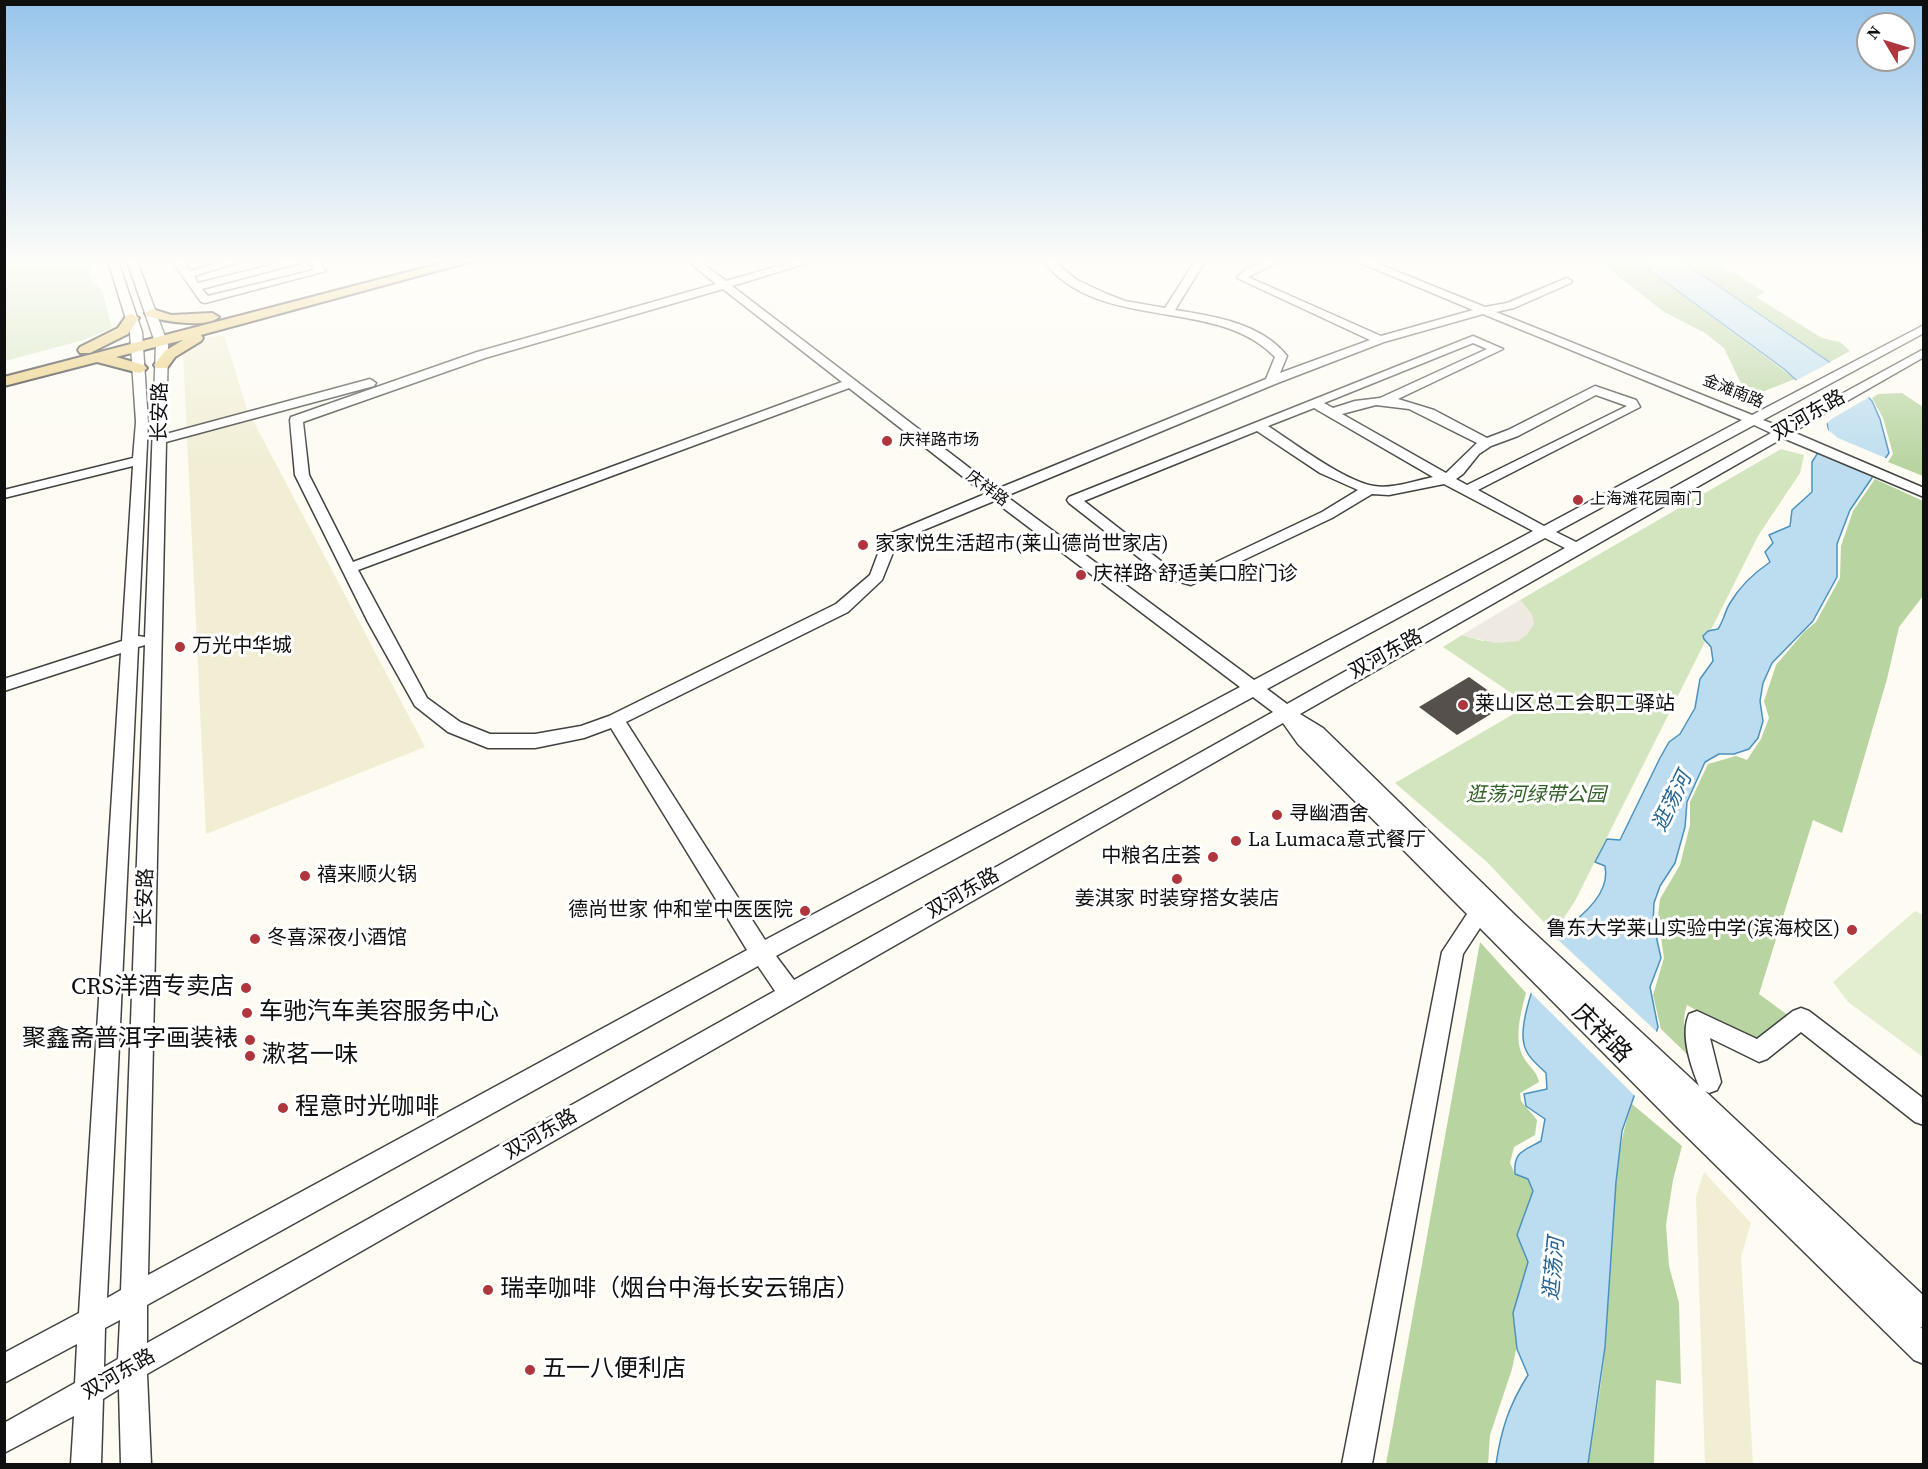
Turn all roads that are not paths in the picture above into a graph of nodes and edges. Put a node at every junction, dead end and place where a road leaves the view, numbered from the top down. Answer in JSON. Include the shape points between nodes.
{"nodes":[{"id":1,"x":124,"y":330,"type":"edge"},
{"id":2,"x":134,"y":330,"type":"edge"},
{"id":3,"x":158,"y":330,"type":"edge"},
{"id":4,"x":185,"y":330,"type":"edge"},
{"id":5,"x":211,"y":330,"type":"edge"},
{"id":6,"x":571,"y":330,"type":"edge"},
{"id":7,"x":782,"y":330,"type":"edge"},
{"id":8,"x":1240,"y":330,"type":"edge"},
{"id":9,"x":1357,"y":330,"type":"edge"},
{"id":10,"x":1417,"y":330,"type":"edge"},
{"id":11,"x":1532,"y":330,"type":"edge"},
{"id":12,"x":1549,"y":330,"type":"edge"},
{"id":13,"x":1920,"y":330,"type":"edge"},
{"id":14,"x":160,"y":336,"type":"junction"},
{"id":15,"x":1380,"y":340,"type":"junction"},
{"id":16,"x":137,"y":342,"type":"junction"},
{"id":17,"x":1923,"y":352,"type":"edge"},
{"id":18,"x":79,"y":353,"type":"junction"},
{"id":19,"x":1281,"y":356,"type":"junction"},
{"id":20,"x":162,"y":365,"type":"junction"},
{"id":21,"x":1310,"y":366,"type":"junction"},
{"id":22,"x":61,"y":367,"type":"junction"},
{"id":23,"x":139,"y":368,"type":"junction"},
{"id":24,"x":4,"y":372,"type":"edge"},
{"id":25,"x":414,"y":380,"type":"junction"},
{"id":26,"x":1271,"y":381,"type":"junction"},
{"id":27,"x":4,"y":382,"type":"edge"},
{"id":28,"x":851,"y":383,"type":"junction"},
{"id":29,"x":1386,"y":400,"type":"junction"},
{"id":30,"x":1317,"y":404,"type":"junction"},
{"id":31,"x":1332,"y":413,"type":"junction"},
{"id":32,"x":1758,"y":417,"type":"junction"},
{"id":33,"x":1259,"y":426,"type":"junction"},
{"id":34,"x":1792,"y":426,"type":"junction"},
{"id":35,"x":161,"y":439,"type":"junction"},
{"id":36,"x":1486,"y":443,"type":"junction"},
{"id":37,"x":140,"y":460,"type":"junction"},
{"id":38,"x":1881,"y":469,"type":"junction"},
{"id":39,"x":1446,"y":479,"type":"junction"},
{"id":40,"x":1923,"y":482,"type":"edge"},
{"id":41,"x":1369,"y":490,"type":"junction"},
{"id":42,"x":1467,"y":490,"type":"junction"},
{"id":43,"x":1923,"y":493,"type":"edge"},
{"id":44,"x":4,"y":494,"type":"edge"},
{"id":45,"x":996,"y":495,"type":"junction"},
{"id":46,"x":1544,"y":532,"type":"junction"},
{"id":47,"x":1575,"y":548,"type":"junction"},
{"id":48,"x":350,"y":568,"type":"junction"},
{"id":49,"x":155,"y":637,"type":"junction"},
{"id":50,"x":129,"y":644,"type":"junction"},
{"id":51,"x":4,"y":685,"type":"edge"},
{"id":52,"x":1254,"y":689,"type":"junction"},
{"id":53,"x":1285,"y":712,"type":"junction"},
{"id":54,"x":615,"y":720,"type":"junction"},
{"id":55,"x":1479,"y":913,"type":"junction"},
{"id":56,"x":1521,"y":943,"type":"junction"},
{"id":57,"x":761,"y":953,"type":"junction"},
{"id":58,"x":790,"y":993,"type":"junction"},
{"id":59,"x":1698,"y":1085,"type":"junction"},
{"id":60,"x":1923,"y":1114,"type":"edge"},
{"id":61,"x":134,"y":1298,"type":"junction"},
{"id":62,"x":1923,"y":1315,"type":"edge"},
{"id":63,"x":92,"y":1321,"type":"junction"},
{"id":64,"x":1923,"y":1350,"type":"edge"},
{"id":65,"x":132,"y":1367,"type":"junction"},
{"id":66,"x":4,"y":1369,"type":"edge"},
{"id":67,"x":89,"y":1392,"type":"junction"},
{"id":68,"x":4,"y":1440,"type":"edge"},
{"id":69,"x":86,"y":1464,"type":"edge"},
{"id":70,"x":136,"y":1464,"type":"edge"},
{"id":71,"x":1357,"y":1464,"type":"edge"}],
"edges":[{"from":1,"to":18,"type":"main road"},
{"from":2,"to":16,"type":"street","name":"长安路"},
{"from":3,"to":14,"type":"street","name":"长安路"},
{"from":4,"to":14,"type":"main road"},
{"from":5,"to":20,"type":"main road","via":[[170,354]]},
{"from":6,"to":25,"type":"street","via":[[481,355]]},
{"from":7,"to":28,"type":"street","name":"庆祥路"},
{"from":8,"to":19,"type":"street","via":[[1269,343]]},
{"from":9,"to":15,"type":"street"},
{"from":10,"to":15,"type":"street"},
{"from":11,"to":32,"type":"street","name":"金滩南路"},
{"from":12,"to":32,"type":"street","name":"金滩南路"},
{"from":13,"to":32,"type":"street","name":"双河东路"},
{"from":14,"to":16,"type":"main road"},
{"from":14,"to":20,"type":"street","name":"长安路"},
{"from":15,"to":21,"type":"street"},
{"from":16,"to":18,"type":"main road"},
{"from":16,"to":22,"type":"main road"},
{"from":16,"to":23,"type":"street","name":"长安路"},
{"from":17,"to":34,"type":"street","name":"双河东路"},
{"from":18,"to":24,"type":"main road"},
{"from":19,"to":21,"type":"street"},
{"from":19,"to":26,"type":"street"},
{"from":20,"to":35,"type":"street","name":"长安路"},
{"from":21,"to":26,"type":"street"},
{"from":22,"to":23,"type":"main road","via":[[114,361]]},
{"from":22,"to":27,"type":"main road"},
{"from":23,"to":37,"type":"street","name":"长安路"},
{"from":25,"to":35,"type":"street","via":[[407,373]]},
{"from":25,"to":48,"type":"street","via":[[296,420],[302,475]]},
{"from":26,"to":45,"type":"street"},
{"from":28,"to":45,"type":"street","name":"庆祥路"},
{"from":28,"to":48,"type":"street"},
{"from":29,"to":30,"type":"street","via":[[1497,349],[1473,339]]},
{"from":29,"to":31,"type":"street"},
{"from":29,"to":36,"type":"street","via":[[1413,405]]},
{"from":30,"to":31,"type":"street"},
{"from":30,"to":33,"type":"street"},
{"from":31,"to":39,"type":"street"},
{"from":32,"to":34,"type":"street","name":"金滩南路"},
{"from":32,"to":46,"type":"street","name":"双河东路"},
{"from":33,"to":41,"type":"street","via":[[1325,470]]},
{"from":33,"to":41,"type":"street","via":[[1074,500],[1170,575],[1191,580],[1327,515]]},
{"from":34,"to":38,"type":"street","name":"金滩南路","via":[[1821,444]]},
{"from":34,"to":47,"type":"street","name":"双河东路"},
{"from":35,"to":49,"type":"street","name":"长安路"},
{"from":36,"to":39,"type":"street"},
{"from":36,"to":42,"type":"street","via":[[1595,390],[1634,407]]},
{"from":37,"to":44,"type":"street"},
{"from":37,"to":50,"type":"street","name":"长安路"},
{"from":38,"to":40,"type":"street","name":"金滩南路"},
{"from":38,"to":43,"type":"street","name":"金滩南路"},
{"from":39,"to":41,"type":"street","via":[[1389,491]]},
{"from":39,"to":42,"type":"street"},
{"from":42,"to":46,"type":"street"},
{"from":45,"to":52,"type":"street","name":"庆祥路"},
{"from":45,"to":54,"type":"street","via":[[897,536],[888,543],[877,577],[842,608]]},
{"from":46,"to":47,"type":"street"},
{"from":46,"to":52,"type":"street","name":"双河东路"},
{"from":47,"to":53,"type":"street","name":"双河东路"},
{"from":48,"to":54,"type":"street","via":[[422,702],[454,727],[488,741],[535,741],[584,732]]},
{"from":49,"to":50,"type":"street"},
{"from":49,"to":61,"type":"street","name":"长安路"},
{"from":50,"to":51,"type":"street"},
{"from":50,"to":63,"type":"street","name":"长安路"},
{"from":52,"to":53,"type":"street","name":"庆祥路"},
{"from":52,"to":57,"type":"street","name":"双河东路"},
{"from":53,"to":55,"type":"street","name":"庆祥路","via":[[1304,740]]},
{"from":53,"to":56,"type":"street","name":"庆祥路","via":[[1317,733]]},
{"from":53,"to":58,"type":"street","name":"双河东路"},
{"from":54,"to":57,"type":"street"},
{"from":55,"to":56,"type":"street","name":"庆祥路"},
{"from":55,"to":71,"type":"street","via":[[1453,952]]},
{"from":56,"to":59,"type":"street","name":"庆祥路"},
{"from":56,"to":64,"type":"street","name":"庆祥路","via":[[1684,1118]]},
{"from":57,"to":58,"type":"street"},
{"from":57,"to":61,"type":"street","name":"双河东路"},
{"from":58,"to":65,"type":"street","name":"双河东路"},
{"from":59,"to":60,"type":"street","via":[[1697,1021],[1759,1051],[1801,1018]]},
{"from":59,"to":62,"type":"street","name":"庆祥路"},
{"from":61,"to":63,"type":"street","name":"双河东路"},
{"from":61,"to":65,"type":"street","name":"长安路"},
{"from":63,"to":66,"type":"street","name":"双河东路"},
{"from":63,"to":67,"type":"street","name":"长安路"},
{"from":65,"to":67,"type":"street","name":"双河东路"},
{"from":65,"to":70,"type":"street","name":"长安路"},
{"from":67,"to":68,"type":"street","name":"双河东路"},
{"from":67,"to":69,"type":"street","name":"长安路"}]}
